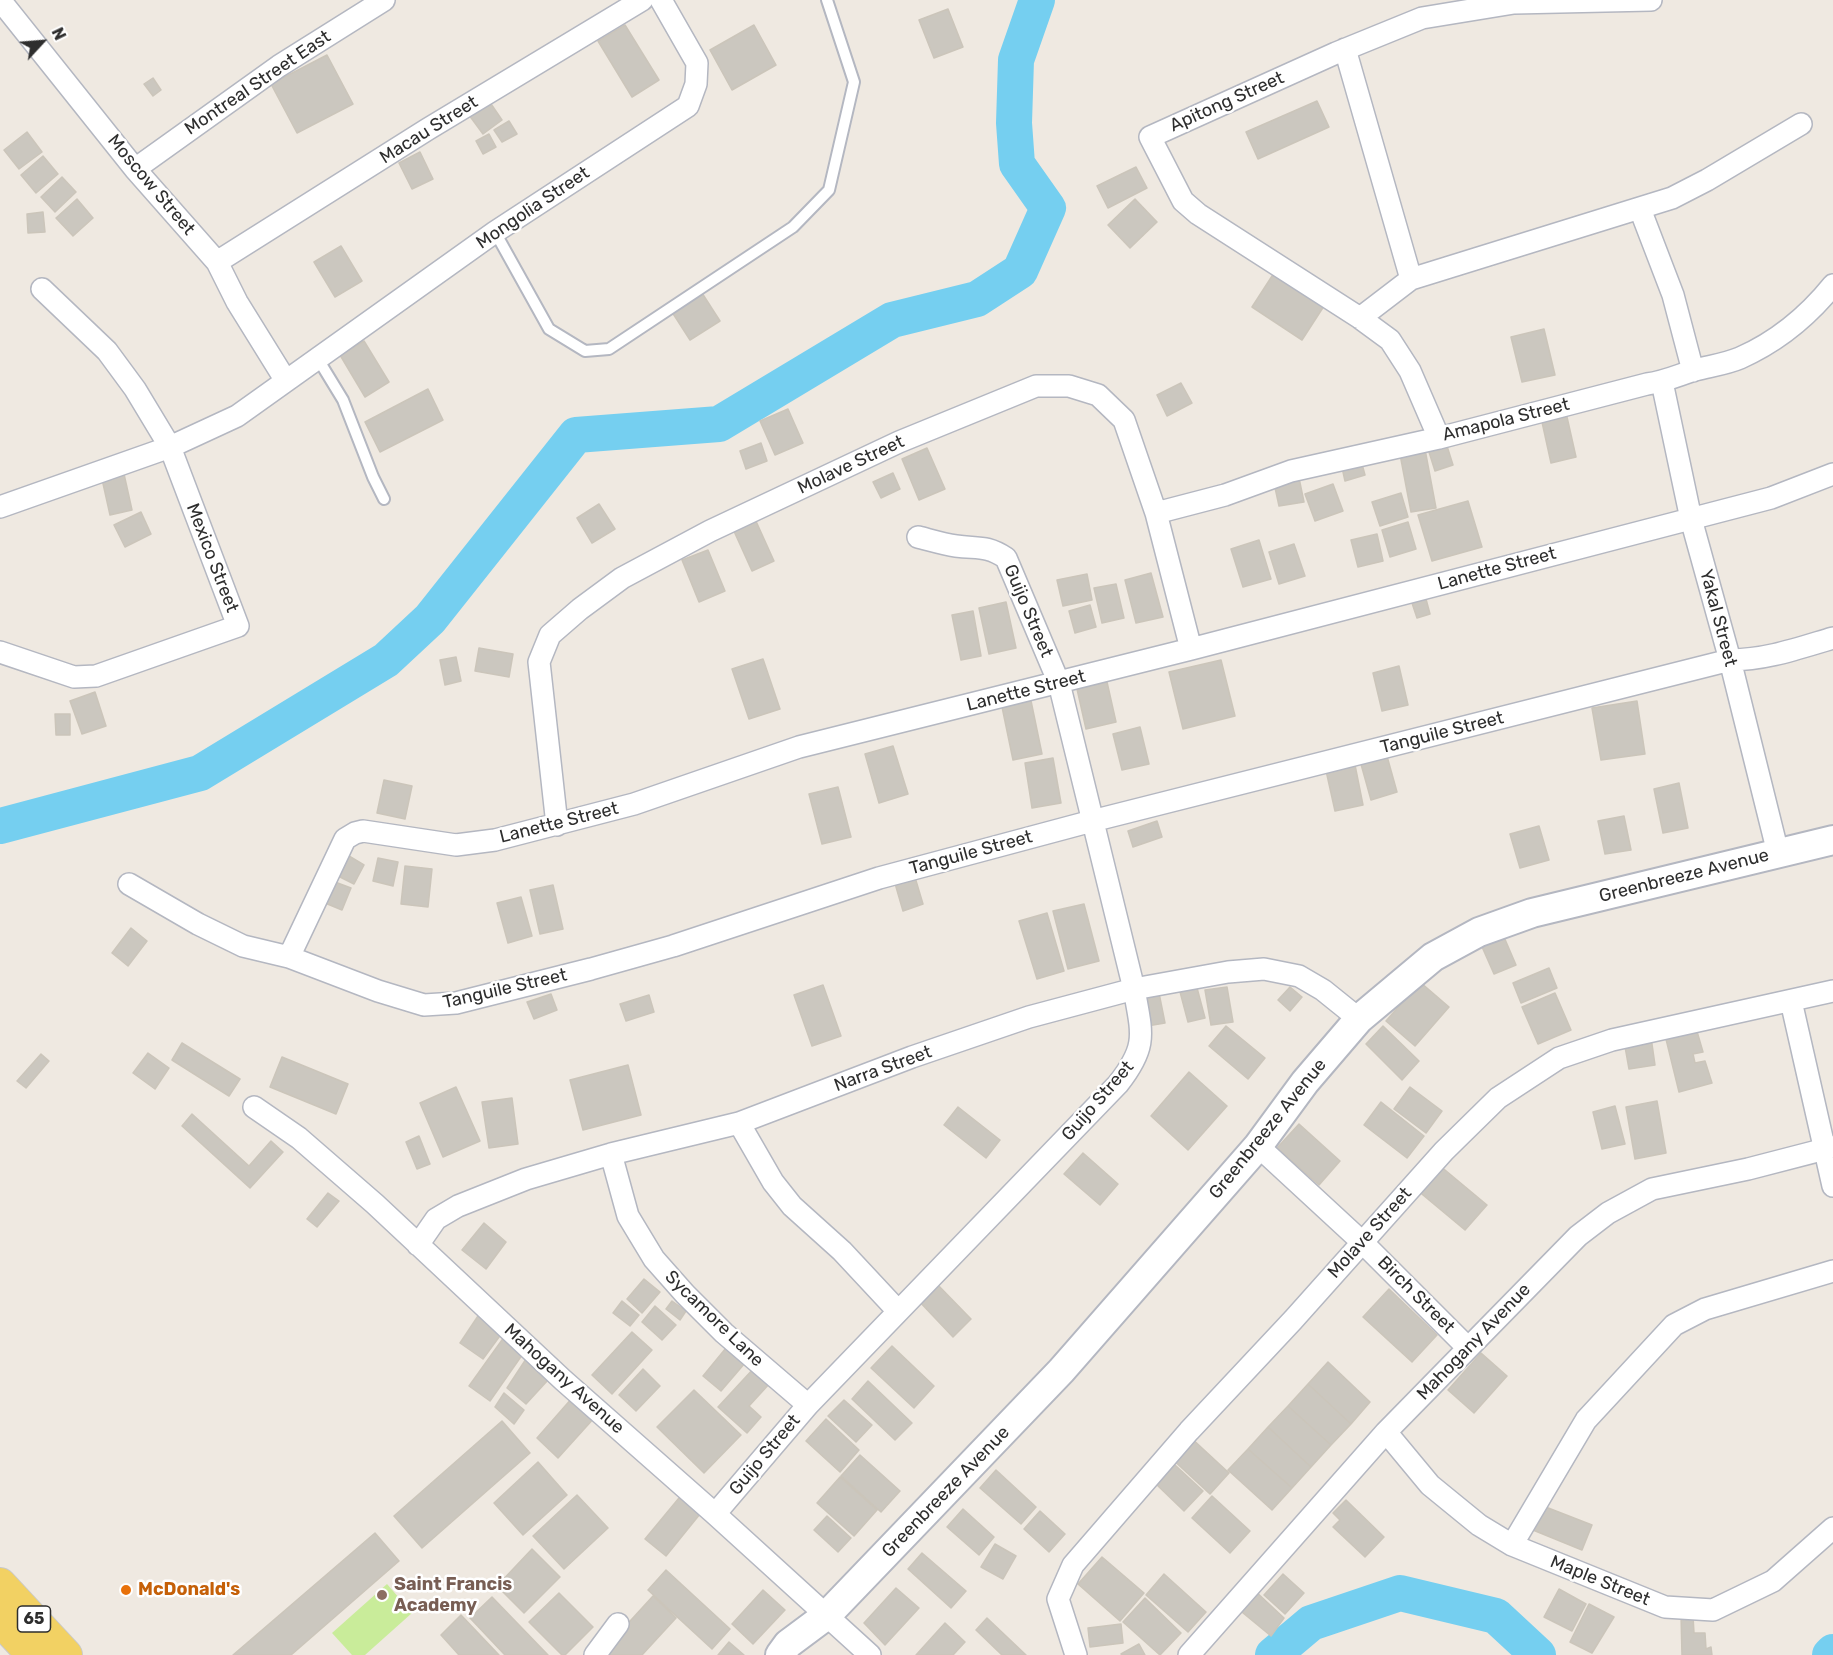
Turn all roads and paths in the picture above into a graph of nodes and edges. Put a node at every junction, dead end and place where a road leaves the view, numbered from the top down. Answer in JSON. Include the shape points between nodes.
{"nodes":[{"id":1,"x":0,"y":0,"type":"edge"},
{"id":2,"x":384,"y":0,"type":"edge"},
{"id":3,"x":642,"y":0,"type":"edge"},
{"id":4,"x":661,"y":0,"type":"edge"},
{"id":5,"x":827,"y":0,"type":"edge"},
{"id":6,"x":1651,"y":0,"type":"edge"},
{"id":7,"x":1345,"y":50,"type":"junction"},
{"id":8,"x":1801,"y":124,"type":"dead end"},
{"id":9,"x":135,"y":169,"type":"junction"},
{"id":10,"x":1640,"y":209,"type":"junction"},
{"id":11,"x":495,"y":232,"type":"junction"},
{"id":12,"x":217,"y":262,"type":"junction"},
{"id":13,"x":1411,"y":279,"type":"junction"},
{"id":14,"x":1833,"y":285,"type":"edge"},
{"id":15,"x":42,"y":289,"type":"dead end"},
{"id":16,"x":1360,"y":318,"type":"junction"},
{"id":17,"x":318,"y":358,"type":"junction"},
{"id":18,"x":1694,"y":371,"type":"junction"},
{"id":19,"x":286,"y":381,"type":"junction"},
{"id":20,"x":1662,"y":382,"type":"junction"},
{"id":21,"x":1438,"y":438,"type":"junction"},
{"id":22,"x":170,"y":447,"type":"junction"},
{"id":23,"x":1833,"y":474,"type":"edge"},
{"id":24,"x":384,"y":500,"type":"dead end"},
{"id":25,"x":0,"y":507,"type":"edge"},
{"id":26,"x":1156,"y":513,"type":"junction"},
{"id":27,"x":1691,"y":519,"type":"junction"},
{"id":28,"x":918,"y":537,"type":"dead end"},
{"id":29,"x":1833,"y":638,"type":"edge"},
{"id":30,"x":1191,"y":649,"type":"junction"},
{"id":31,"x":0,"y":652,"type":"edge"},
{"id":32,"x":1730,"y":660,"type":"junction"},
{"id":33,"x":1059,"y":683,"type":"junction"},
{"id":34,"x":1092,"y":821,"type":"junction"},
{"id":35,"x":557,"y":825,"type":"junction"},
{"id":36,"x":1833,"y":840,"type":"edge"},
{"id":37,"x":1778,"y":853,"type":"junction"},
{"id":38,"x":129,"y":884,"type":"dead end"},
{"id":39,"x":289,"y":957,"type":"junction"},
{"id":40,"x":1134,"y":989,"type":"junction"},
{"id":41,"x":1833,"y":991,"type":"edge"},
{"id":42,"x":1791,"y":1001,"type":"junction"},
{"id":43,"x":1359,"y":1019,"type":"junction"},
{"id":44,"x":254,"y":1107,"type":"dead end"},
{"id":45,"x":739,"y":1123,"type":"junction"},
{"id":46,"x":1258,"y":1146,"type":"junction"},
{"id":47,"x":1828,"y":1148,"type":"edge"},
{"id":48,"x":611,"y":1154,"type":"junction"},
{"id":49,"x":1833,"y":1186,"type":"edge"},
{"id":50,"x":1362,"y":1242,"type":"junction"},
{"id":51,"x":418,"y":1245,"type":"junction"},
{"id":52,"x":1833,"y":1271,"type":"edge"},
{"id":53,"x":898,"y":1311,"type":"junction"},
{"id":54,"x":1468,"y":1347,"type":"junction"},
{"id":55,"x":808,"y":1405,"type":"junction"},
{"id":56,"x":1386,"y":1432,"type":"junction"},
{"id":57,"x":715,"y":1514,"type":"junction"},
{"id":58,"x":1833,"y":1528,"type":"edge"},
{"id":59,"x":1512,"y":1545,"type":"junction"},
{"id":60,"x":0,"y":1584,"type":"edge"},
{"id":61,"x":827,"y":1615,"type":"junction"},
{"id":62,"x":0,"y":1620,"type":"edge"},
{"id":63,"x":618,"y":1624,"type":"dead end"},
{"id":64,"x":33,"y":1655,"type":"edge"},
{"id":65,"x":66,"y":1655,"type":"edge"},
{"id":66,"x":595,"y":1655,"type":"edge"},
{"id":67,"x":780,"y":1655,"type":"edge"},
{"id":68,"x":802,"y":1655,"type":"edge"},
{"id":69,"x":870,"y":1655,"type":"edge"},
{"id":70,"x":1076,"y":1655,"type":"edge"},
{"id":71,"x":1189,"y":1655,"type":"edge"}],
"edges":[{"from":1,"to":9,"type":"street","name":"Moscow Street"},
{"from":2,"to":9,"type":"street","name":"Montreal Street East","via":[[279,66]]},
{"from":3,"to":12,"type":"street","name":"Macau Street"},
{"from":4,"to":11,"type":"street","name":"Mongolia Street","via":[[697,63],[696,84],[688,106]]},
{"from":5,"to":11,"type":"lane","via":[[854,82],[830,190],[792,227],[609,348],[585,351],[549,329]]},
{"from":6,"to":7,"type":"street","name":"Apitong Street","via":[[1514,3],[1445,14],[1422,18]]},
{"from":7,"to":13,"type":"street"},
{"from":7,"to":16,"type":"street","name":"Apitong Street","via":[[1150,137],[1183,201],[1198,214]]},
{"from":8,"to":10,"type":"street","via":[[1707,180]]},
{"from":9,"to":12,"type":"street","name":"Moscow Street"},
{"from":10,"to":13,"type":"street"},
{"from":10,"to":18,"type":"street","via":[[1673,295]]},
{"from":11,"to":17,"type":"street","name":"Mongolia Street"},
{"from":12,"to":19,"type":"street","name":"Moscow Street"},
{"from":13,"to":16,"type":"street"},
{"from":14,"to":18,"type":"street","name":"Amapola Street","via":[[1777,338],[1739,358]]},
{"from":15,"to":22,"type":"street","name":"Mexico Street","via":[[107,351]]},
{"from":16,"to":21,"type":"street","name":"Apitong Street","via":[[1390,340],[1410,371]]},
{"from":17,"to":19,"type":"street","name":"Mongolia Street"},
{"from":17,"to":24,"type":"lane","via":[[343,400]]},
{"from":18,"to":20,"type":"street","name":"Amapola Street"},
{"from":19,"to":22,"type":"street","name":"Mongolia Street","via":[[237,416]]},
{"from":20,"to":21,"type":"street","name":"Amapola Street"},
{"from":20,"to":27,"type":"street","name":"Yakal Street"},
{"from":21,"to":26,"type":"street","name":"Amapola Street","via":[[1291,471],[1225,495]]},
{"from":22,"to":25,"type":"street","name":"Mongolia Street"},
{"from":22,"to":31,"type":"street","name":"Mexico Street","via":[[237,626],[96,676],[74,677]]},
{"from":23,"to":27,"type":"street","name":"Lanette Street","via":[[1771,498]]},
{"from":26,"to":30,"type":"street","name":"Molave Street"},
{"from":26,"to":35,"type":"street","name":"Molave Street","via":[[1124,420],[1098,395],[1069,386],[1036,386],[899,442],[710,531],[622,578],[550,635],[539,662]]},
{"from":27,"to":30,"type":"street","name":"Lanette Street"},
{"from":27,"to":32,"type":"street","name":"Yakal Street"},
{"from":28,"to":33,"type":"street","name":"Guijo Street","via":[[995,551],[1006,558]]},
{"from":29,"to":32,"type":"street","name":"Tanguile Street","via":[[1770,656]]},
{"from":30,"to":33,"type":"street","name":"Lanette Street"},
{"from":32,"to":34,"type":"street","name":"Tanguile Street"},
{"from":32,"to":37,"type":"street","name":"Yakal Street"},
{"from":33,"to":34,"type":"street","name":"Guijo Street"},
{"from":33,"to":35,"type":"street","name":"Lanette Street","via":[[799,747],[634,804]]},
{"from":34,"to":39,"type":"street","name":"Tanguile Street","via":[[879,878],[673,946],[456,1003],[424,1005]]},
{"from":34,"to":40,"type":"street","name":"Guijo Street"},
{"from":35,"to":39,"type":"street","name":"Lanette Street","via":[[456,845],[356,833],[345,839]]},
{"from":36,"to":37,"type":"street","name":"Greenbreeze Avenue"},
{"from":37,"to":43,"type":"street","name":"Greenbreeze Avenue","via":[[1532,913],[1479,932],[1433,957]]},
{"from":38,"to":39,"type":"street","name":"Tanguile Street","via":[[243,946]]},
{"from":40,"to":43,"type":"street","name":"Narra Street","via":[[1264,969],[1299,976]]},
{"from":40,"to":45,"type":"street","name":"Narra Street","via":[[1018,1020]]},
{"from":40,"to":53,"type":"street","name":"Guijo Street","via":[[1141,1038],[1130,1069]]},
{"from":41,"to":42,"type":"street","name":"Molave Street"},
{"from":42,"to":47,"type":"street"},
{"from":42,"to":50,"type":"street","name":"Molave Street","via":[[1612,1040],[1559,1058],[1498,1098]]},
{"from":43,"to":46,"type":"street","name":"Greenbreeze Avenue","via":[[1305,1082]]},
{"from":44,"to":51,"type":"street","name":"Mahogany Avenue","via":[[299,1138]]},
{"from":45,"to":48,"type":"street","name":"Narra Street"},
{"from":45,"to":53,"type":"street","via":[[772,1182],[792,1206],[842,1251]]},
{"from":46,"to":50,"type":"street","name":"Birch Street"},
{"from":46,"to":61,"type":"street","name":"Greenbreeze Avenue","via":[[1061,1371]]},
{"from":47,"to":49,"type":"street"},
{"from":47,"to":54,"type":"street","name":"Mahogany Avenue","via":[[1652,1190],[1608,1213],[1578,1236]]},
{"from":48,"to":51,"type":"street","name":"Narra Street","via":[[526,1179],[458,1206],[436,1219]]},
{"from":48,"to":55,"type":"street","name":"Sycamore Lane","via":[[628,1216],[654,1259],[724,1333]]},
{"from":50,"to":54,"type":"street","name":"Birch Street"},
{"from":50,"to":70,"type":"street","name":"Molave Street","via":[[1073,1565],[1058,1599]]},
{"from":51,"to":57,"type":"street","name":"Mahogany Avenue"},
{"from":52,"to":59,"type":"street","via":[[1705,1309],[1674,1325],[1586,1420]]},
{"from":53,"to":55,"type":"street","name":"Guijo Street"},
{"from":54,"to":56,"type":"street","name":"Mahogany Avenue"},
{"from":55,"to":57,"type":"street","name":"Guijo Street"},
{"from":56,"to":59,"type":"street","name":"Maple Street","via":[[1430,1485],[1479,1525]]},
{"from":56,"to":71,"type":"street","name":"Mahogany Avenue"},
{"from":57,"to":61,"type":"street","name":"Mahogany Avenue"},
{"from":58,"to":59,"type":"street","name":"Maple Street","via":[[1773,1581],[1713,1610],[1665,1607]]},
{"from":60,"to":65,"type":"main road","number":"65"},
{"from":61,"to":67,"type":"street","name":"Greenbreeze Avenue","via":[[788,1644]]},
{"from":61,"to":68,"type":"street","name":"Greenbreeze Avenue"},
{"from":61,"to":69,"type":"street","name":"Mahogany Avenue"},
{"from":62,"to":64,"type":"main road","number":"65"},
{"from":63,"to":66,"type":"street"}]}
